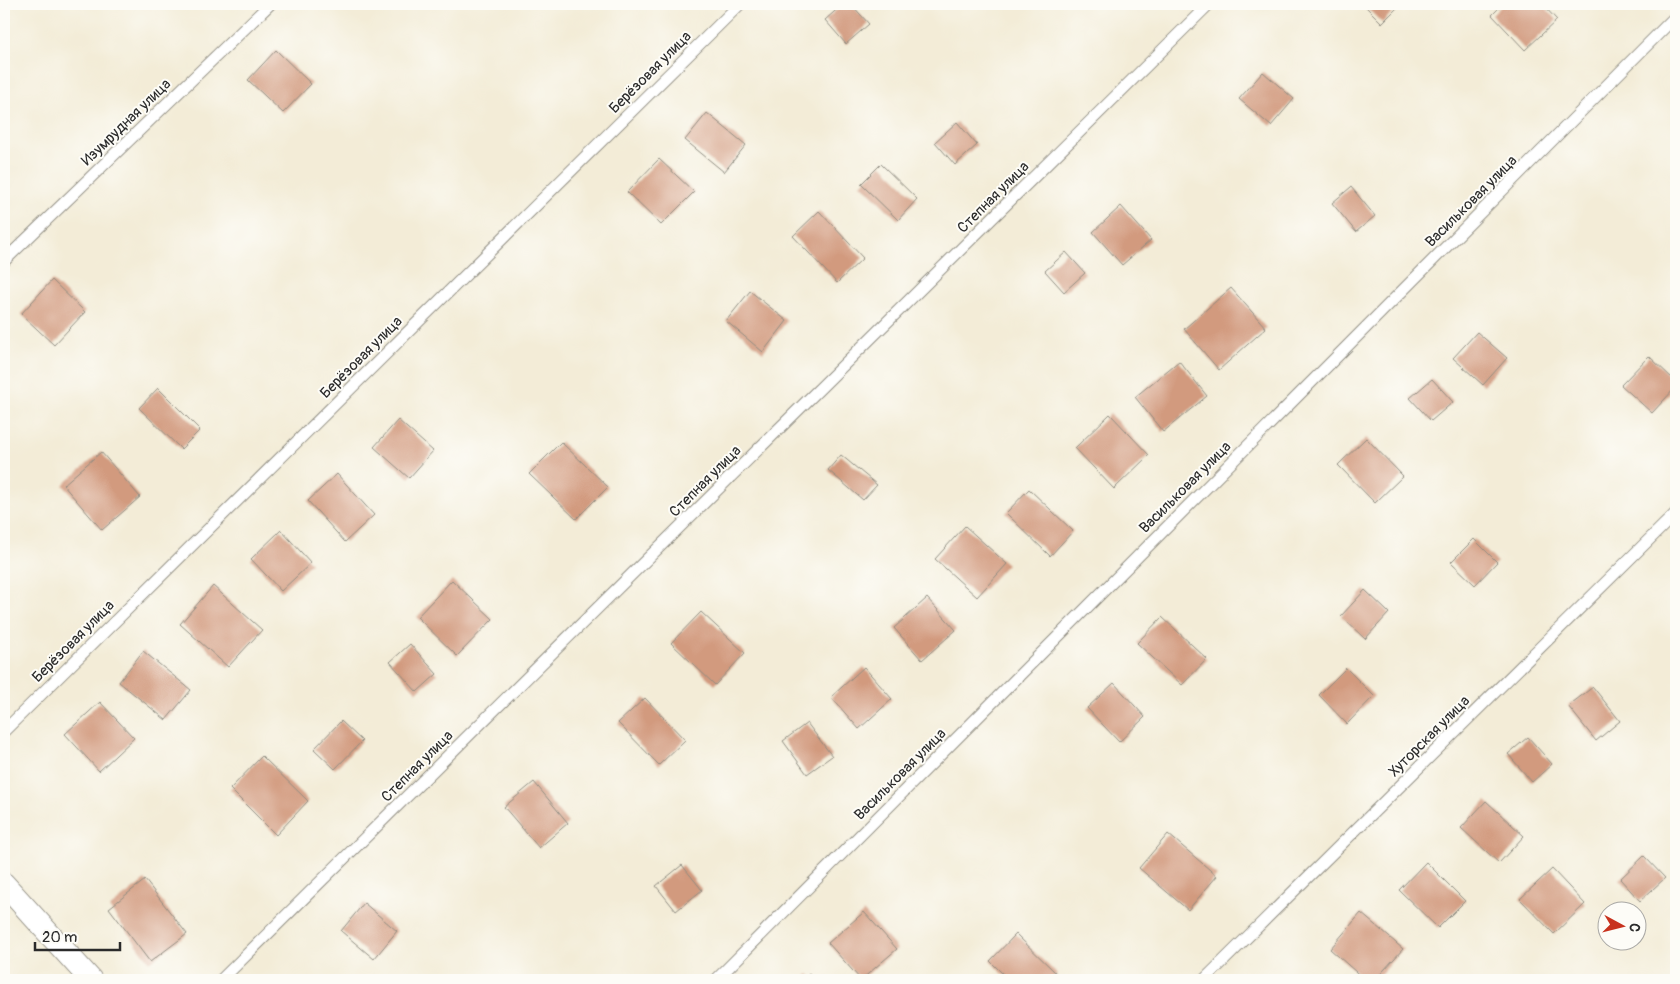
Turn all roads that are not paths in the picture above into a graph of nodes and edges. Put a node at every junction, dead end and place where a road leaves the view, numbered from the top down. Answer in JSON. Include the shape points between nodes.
{"nodes":[{"id":1,"x":270,"y":4,"type":"edge"},
{"id":2,"x":740,"y":4,"type":"edge"},
{"id":3,"x":1209,"y":4,"type":"edge"},
{"id":4,"x":1676,"y":16,"type":"edge"},
{"id":5,"x":4,"y":261,"type":"edge"},
{"id":6,"x":1676,"y":513,"type":"edge"},
{"id":7,"x":4,"y":731,"type":"edge"},
{"id":8,"x":4,"y":884,"type":"edge"},
{"id":9,"x":91,"y":980,"type":"edge"},
{"id":10,"x":221,"y":980,"type":"edge"},
{"id":11,"x":716,"y":980,"type":"edge"},
{"id":12,"x":1204,"y":980,"type":"edge"}],
"edges":[{"from":1,"to":5,"type":"lane","name":"Изумрудная улица"},
{"from":2,"to":7,"type":"lane","name":"Берёзовая улица"},
{"from":3,"to":10,"type":"lane","name":"Степная улица"},
{"from":4,"to":11,"type":"lane","name":"Васильковая улица"},
{"from":6,"to":12,"type":"lane","name":"Хуторская улица"},
{"from":8,"to":9,"type":"street"}]}
